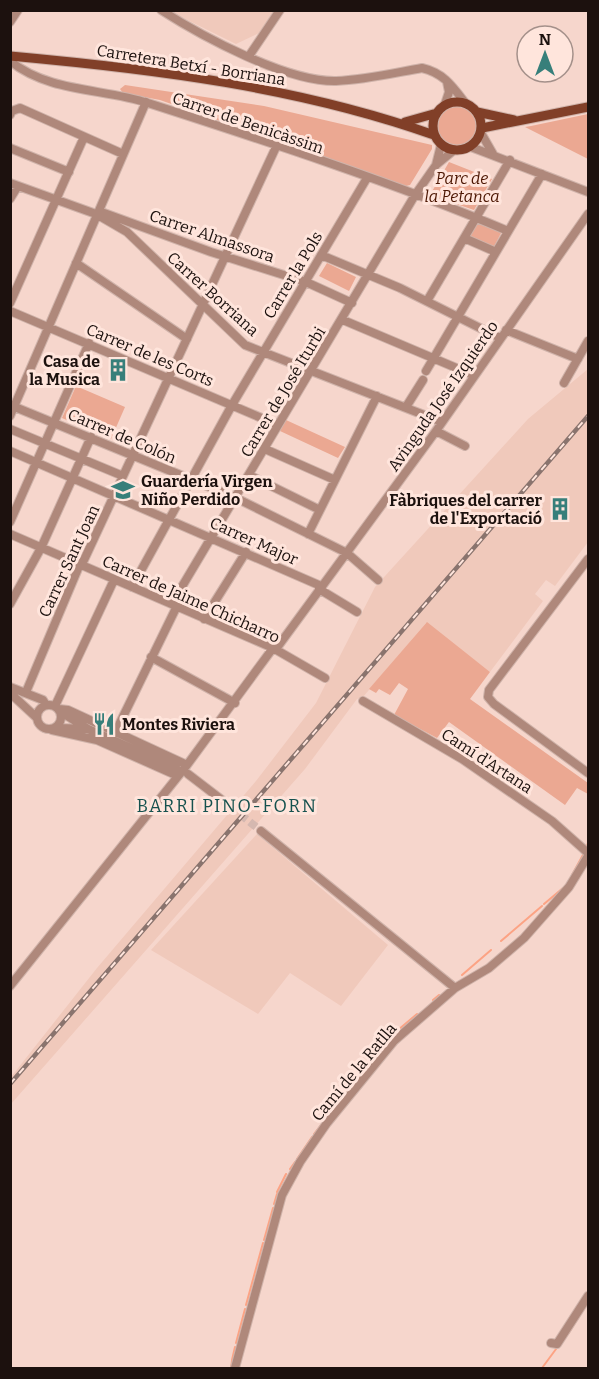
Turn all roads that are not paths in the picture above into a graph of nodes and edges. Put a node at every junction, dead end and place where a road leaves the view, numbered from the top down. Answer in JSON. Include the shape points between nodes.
{"nodes":[{"id":1,"x":18,"y":10,"type":"edge"},
{"id":2,"x":161,"y":10,"type":"edge"},
{"id":3,"x":280,"y":10,"type":"edge"},
{"id":4,"x":10,"y":22,"type":"edge"},
{"id":5,"x":10,"y":56,"type":"edge"},
{"id":6,"x":249,"y":56,"type":"junction"},
{"id":7,"x":10,"y":62,"type":"edge"},
{"id":8,"x":446,"y":78,"type":"junction"},
{"id":9,"x":146,"y":102,"type":"junction"},
{"id":10,"x":446,"y":104,"type":"junction"},
{"id":11,"x":466,"y":104,"type":"junction"},
{"id":12,"x":588,"y":107,"type":"edge"},
{"id":13,"x":13,"y":112,"type":"edge"},
{"id":14,"x":477,"y":112,"type":"junction"},
{"id":15,"x":437,"y":113,"type":"junction"},
{"id":16,"x":516,"y":121,"type":"junction"},
{"id":17,"x":399,"y":123,"type":"junction"},
{"id":18,"x":481,"y":131,"type":"junction"},
{"id":19,"x":434,"y":135,"type":"junction"},
{"id":20,"x":84,"y":137,"type":"junction"},
{"id":21,"x":441,"y":145,"type":"junction"},
{"id":22,"x":276,"y":147,"type":"junction"},
{"id":23,"x":471,"y":147,"type":"junction"},
{"id":24,"x":10,"y":148,"type":"edge"},
{"id":25,"x":453,"y":151,"type":"junction"},
{"id":26,"x":123,"y":154,"type":"junction"},
{"id":27,"x":494,"y":154,"type":"junction"},
{"id":28,"x":510,"y":160,"type":"junction"},
{"id":29,"x":436,"y":165,"type":"junction"},
{"id":30,"x":69,"y":172,"type":"junction"},
{"id":31,"x":542,"y":174,"type":"junction"},
{"id":32,"x":367,"y":178,"type":"junction"},
{"id":33,"x":14,"y":184,"type":"edge"},
{"id":34,"x":588,"y":192,"type":"edge"},
{"id":35,"x":415,"y":195,"type":"junction"},
{"id":36,"x":10,"y":199,"type":"edge"},
{"id":37,"x":56,"y":201,"type":"junction"},
{"id":38,"x":96,"y":214,"type":"junction"},
{"id":39,"x":588,"y":214,"type":"edge"},
{"id":40,"x":476,"y":218,"type":"junction"},
{"id":41,"x":131,"y":222,"type":"junction"},
{"id":42,"x":508,"y":231,"type":"junction"},
{"id":43,"x":127,"y":232,"type":"junction"},
{"id":44,"x":464,"y":238,"type":"junction"},
{"id":45,"x":496,"y":252,"type":"junction"},
{"id":46,"x":321,"y":255,"type":"junction"},
{"id":47,"x":226,"y":256,"type":"junction"},
{"id":48,"x":76,"y":263,"type":"junction"},
{"id":49,"x":369,"y":274,"type":"junction"},
{"id":50,"x":306,"y":282,"type":"junction"},
{"id":51,"x":427,"y":301,"type":"junction"},
{"id":52,"x":10,"y":303,"type":"edge"},
{"id":53,"x":352,"y":303,"type":"junction"},
{"id":54,"x":203,"y":305,"type":"junction"},
{"id":55,"x":10,"y":311,"type":"edge"},
{"id":56,"x":457,"y":316,"type":"junction"},
{"id":57,"x":343,"y":320,"type":"junction"},
{"id":58,"x":49,"y":326,"type":"junction"},
{"id":59,"x":506,"y":330,"type":"junction"},
{"id":60,"x":500,"y":338,"type":"junction"},
{"id":61,"x":187,"y":339,"type":"junction"},
{"id":62,"x":588,"y":342,"type":"edge"},
{"id":63,"x":89,"y":343,"type":"junction"},
{"id":64,"x":262,"y":353,"type":"junction"},
{"id":65,"x":434,"y":359,"type":"junction"},
{"id":66,"x":578,"y":359,"type":"junction"},
{"id":67,"x":311,"y":371,"type":"junction"},
{"id":68,"x":426,"y":371,"type":"dead end"},
{"id":69,"x":473,"y":375,"type":"junction"},
{"id":70,"x":169,"y":377,"type":"junction"},
{"id":71,"x":423,"y":380,"type":"dead end"},
{"id":72,"x":564,"y":383,"type":"dead end"},
{"id":73,"x":377,"y":396,"type":"junction"},
{"id":74,"x":232,"y":405,"type":"junction"},
{"id":75,"x":13,"y":406,"type":"edge"},
{"id":76,"x":406,"y":407,"type":"junction"},
{"id":77,"x":10,"y":416,"type":"edge"},
{"id":78,"x":54,"y":421,"type":"junction"},
{"id":79,"x":442,"y":422,"type":"junction"},
{"id":80,"x":278,"y":425,"type":"junction"},
{"id":81,"x":10,"y":429,"type":"edge"},
{"id":82,"x":436,"y":431,"type":"junction"},
{"id":83,"x":91,"y":437,"type":"junction"},
{"id":84,"x":44,"y":445,"type":"junction"},
{"id":85,"x":465,"y":446,"type":"dead end"},
{"id":86,"x":266,"y":449,"type":"junction"},
{"id":87,"x":10,"y":451,"type":"edge"},
{"id":88,"x":133,"y":454,"type":"junction"},
{"id":89,"x":82,"y":460,"type":"junction"},
{"id":90,"x":37,"y":462,"type":"junction"},
{"id":91,"x":249,"y":475,"type":"junction"},
{"id":92,"x":123,"y":476,"type":"junction"},
{"id":93,"x":73,"y":479,"type":"junction"},
{"id":94,"x":190,"y":479,"type":"junction"},
{"id":95,"x":335,"y":480,"type":"junction"},
{"id":96,"x":114,"y":496,"type":"junction"},
{"id":97,"x":234,"y":497,"type":"junction"},
{"id":98,"x":320,"y":510,"type":"junction"},
{"id":99,"x":168,"y":518,"type":"junction"},
{"id":100,"x":10,"y":522,"type":"edge"},
{"id":101,"x":10,"y":534,"type":"edge"},
{"id":102,"x":308,"y":534,"type":"junction"},
{"id":103,"x":210,"y":537,"type":"junction"},
{"id":104,"x":41,"y":548,"type":"junction"},
{"id":105,"x":246,"y":552,"type":"junction"},
{"id":106,"x":347,"y":553,"type":"junction"},
{"id":107,"x":588,"y":559,"type":"edge"},
{"id":108,"x":80,"y":564,"type":"junction"},
{"id":109,"x":114,"y":580,"type":"junction"},
{"id":110,"x":378,"y":580,"type":"dead end"},
{"id":111,"x":132,"y":587,"type":"junction"},
{"id":112,"x":320,"y":588,"type":"junction"},
{"id":113,"x":10,"y":604,"type":"edge"},
{"id":114,"x":176,"y":608,"type":"junction"},
{"id":115,"x":357,"y":612,"type":"dead end"},
{"id":116,"x":204,"y":619,"type":"junction"},
{"id":117,"x":273,"y":648,"type":"junction"},
{"id":118,"x":151,"y":657,"type":"junction"},
{"id":119,"x":326,"y":678,"type":"dead end"},
{"id":120,"x":10,"y":687,"type":"edge"},
{"id":121,"x":26,"y":692,"type":"junction"},
{"id":122,"x":10,"y":693,"type":"edge"},
{"id":123,"x":363,"y":701,"type":"dead end"},
{"id":124,"x":235,"y":703,"type":"junction"},
{"id":125,"x":55,"y":708,"type":"junction"},
{"id":126,"x":36,"y":718,"type":"junction"},
{"id":127,"x":55,"y":729,"type":"junction"},
{"id":128,"x":88,"y":729,"type":"junction"},
{"id":129,"x":115,"y":733,"type":"junction"},
{"id":130,"x":187,"y":765,"type":"junction"},
{"id":131,"x":177,"y":772,"type":"junction"},
{"id":132,"x":588,"y":773,"type":"edge"},
{"id":133,"x":188,"y":774,"type":"dead end"},
{"id":134,"x":231,"y":807,"type":"tunnel mouth"},
{"id":135,"x":261,"y":831,"type":"tunnel mouth"},
{"id":136,"x":588,"y":854,"type":"edge"},
{"id":137,"x":10,"y":986,"type":"edge"},
{"id":138,"x":455,"y":987,"type":"junction"},
{"id":139,"x":588,"y":1296,"type":"edge"},
{"id":140,"x":551,"y":1343,"type":"dead end"},
{"id":141,"x":235,"y":1368,"type":"edge"}],
"edges":[{"from":1,"to":4,"type":"street"},
{"from":2,"to":6,"type":"street"},
{"from":3,"to":6,"type":"street"},
{"from":5,"to":17,"type":"main road","name":"Carretera Betxí - Borriana","via":[[230,83]]},
{"from":6,"to":8,"type":"street","via":[[305,78],[367,78],[422,68]]},
{"from":7,"to":9,"type":"street","name":"Carrer de Benicàssim","via":[[71,88]]},
{"from":8,"to":10,"type":"street"},
{"from":8,"to":11,"type":"street"},
{"from":9,"to":22,"type":"street","name":"Carrer de Benicàssim"},
{"from":9,"to":26,"type":"street"},
{"from":10,"to":11,"type":"main road"},
{"from":10,"to":15,"type":"main road"},
{"from":11,"to":14,"type":"main road"},
{"from":12,"to":16,"type":"main road"},
{"from":13,"to":20,"type":"street","via":[[20,108]]},
{"from":14,"to":16,"type":"main road"},
{"from":14,"to":18,"type":"main road"},
{"from":15,"to":17,"type":"main road","name":"Carretera Betxí - Borriana"},
{"from":15,"to":19,"type":"main road"},
{"from":16,"to":18,"type":"main road"},
{"from":17,"to":19,"type":"main road","name":"Carretera Betxí - Borriana"},
{"from":18,"to":23,"type":"main road"},
{"from":18,"to":27,"type":"street"},
{"from":19,"to":21,"type":"main road"},
{"from":20,"to":26,"type":"street"},
{"from":20,"to":30,"type":"street"},
{"from":21,"to":25,"type":"main road"},
{"from":21,"to":29,"type":"street","name":"Carrer de José Iturbi"},
{"from":22,"to":32,"type":"street","name":"Carrer de Benicàssim"},
{"from":22,"to":47,"type":"street","name":"Carrer Sant Joan"},
{"from":23,"to":25,"type":"main road"},
{"from":23,"to":27,"type":"street"},
{"from":24,"to":30,"type":"street"},
{"from":25,"to":29,"type":"street","name":"Carrer de José Iturbi"},
{"from":26,"to":38,"type":"street"},
{"from":27,"to":28,"type":"street"},
{"from":28,"to":31,"type":"street"},
{"from":28,"to":40,"type":"street"},
{"from":29,"to":35,"type":"street","name":"Carrer de José Iturbi"},
{"from":30,"to":37,"type":"street"},
{"from":31,"to":34,"type":"street"},
{"from":31,"to":42,"type":"street"},
{"from":32,"to":35,"type":"street","name":"Carrer de Benicàssim"},
{"from":32,"to":46,"type":"street","name":"Carrer la Pols"},
{"from":33,"to":36,"type":"street"},
{"from":33,"to":37,"type":"street","name":"Carrer Borriana"},
{"from":35,"to":40,"type":"street","name":"Carrer de Benicàssim"},
{"from":35,"to":49,"type":"street","name":"Carrer de José Iturbi"},
{"from":37,"to":38,"type":"street","name":"Carrer Borriana"},
{"from":37,"to":52,"type":"street"},
{"from":38,"to":41,"type":"street","name":"Carrer Almassora"},
{"from":38,"to":43,"type":"street","name":"Carrer Borriana"},
{"from":38,"to":48,"type":"street"},
{"from":39,"to":59,"type":"street","name":"Avinguda José Izquierdo"},
{"from":40,"to":42,"type":"street","name":"Carrer de Benicàssim"},
{"from":40,"to":44,"type":"street"},
{"from":41,"to":43,"type":"street"},
{"from":41,"to":47,"type":"street","name":"Carrer Almassora"},
{"from":42,"to":45,"type":"street"},
{"from":43,"to":54,"type":"street","name":"Carrer Borriana"},
{"from":44,"to":45,"type":"street"},
{"from":44,"to":51,"type":"street"},
{"from":45,"to":56,"type":"street"},
{"from":46,"to":49,"type":"street"},
{"from":46,"to":50,"type":"street","name":"Carrer la Pols"},
{"from":47,"to":50,"type":"street","name":"Carrer Almassora"},
{"from":47,"to":54,"type":"street","name":"Carrer Sant Joan"},
{"from":48,"to":58,"type":"street"},
{"from":48,"to":61,"type":"street"},
{"from":49,"to":51,"type":"street"},
{"from":49,"to":53,"type":"street","name":"Carrer de José Iturbi"},
{"from":50,"to":53,"type":"street","name":"Carrer Almassora"},
{"from":50,"to":64,"type":"street","name":"Carrer la Pols"},
{"from":51,"to":56,"type":"street"},
{"from":53,"to":57,"type":"street","name":"Carrer de José Iturbi"},
{"from":54,"to":61,"type":"street","name":"Carrer Sant Joan"},
{"from":54,"to":64,"type":"street","name":"Carrer Borriana","via":[[245,345]]},
{"from":55,"to":58,"type":"street","name":"Carrer de les Corts"},
{"from":56,"to":60,"type":"street"},
{"from":56,"to":65,"type":"street"},
{"from":57,"to":65,"type":"street"},
{"from":57,"to":67,"type":"street","name":"Carrer de José Iturbi"},
{"from":58,"to":63,"type":"street","name":"Carrer de les Corts"},
{"from":58,"to":75,"type":"street"},
{"from":59,"to":60,"type":"street","name":"Avinguda José Izquierdo"},
{"from":59,"to":66,"type":"street"},
{"from":60,"to":69,"type":"street","name":"Avinguda José Izquierdo"},
{"from":61,"to":70,"type":"street","name":"Carrer Sant Joan"},
{"from":62,"to":66,"type":"street"},
{"from":63,"to":70,"type":"street","name":"Carrer de les Corts"},
{"from":63,"to":78,"type":"street"},
{"from":64,"to":67,"type":"street","name":"Carrer Borriana"},
{"from":64,"to":74,"type":"street","name":"Carrer la Pols"},
{"from":65,"to":68,"type":"street"},
{"from":65,"to":69,"type":"street"},
{"from":66,"to":72,"type":"street"},
{"from":67,"to":73,"type":"street","name":"Carrer Borriana"},
{"from":67,"to":80,"type":"street","name":"Carrer de José Iturbi"},
{"from":69,"to":79,"type":"street","name":"Avinguda José Izquierdo"},
{"from":70,"to":74,"type":"street","name":"Carrer de les Corts"},
{"from":70,"to":88,"type":"street","name":"Carrer Sant Joan"},
{"from":71,"to":76,"type":"street"},
{"from":73,"to":76,"type":"street","name":"Carrer Borriana"},
{"from":73,"to":95,"type":"street"},
{"from":74,"to":80,"type":"street","name":"Carrer de les Corts"},
{"from":74,"to":94,"type":"street","name":"Carrer la Pols"},
{"from":75,"to":77,"type":"street"},
{"from":75,"to":78,"type":"street","name":"Carrer de Colón"},
{"from":76,"to":79,"type":"street","name":"Carrer Borriana"},
{"from":78,"to":83,"type":"street","name":"Carrer de Colón"},
{"from":78,"to":84,"type":"street"},
{"from":79,"to":82,"type":"street","name":"Avinguda José Izquierdo"},
{"from":80,"to":86,"type":"street","name":"Carrer de José Iturbi"},
{"from":81,"to":84,"type":"street"},
{"from":82,"to":85,"type":"street"},
{"from":82,"to":106,"type":"street","name":"Avinguda José Izquierdo"},
{"from":83,"to":88,"type":"street","name":"Carrer de Colón"},
{"from":83,"to":89,"type":"street"},
{"from":84,"to":89,"type":"street"},
{"from":84,"to":90,"type":"street"},
{"from":86,"to":91,"type":"street","name":"Carrer de José Iturbi"},
{"from":86,"to":95,"type":"street"},
{"from":87,"to":90,"type":"street","name":"Carrer Major"},
{"from":88,"to":92,"type":"street","name":"Carrer Sant Joan"},
{"from":88,"to":94,"type":"street","name":"Carrer de Colón"},
{"from":89,"to":92,"type":"street"},
{"from":89,"to":93,"type":"street"},
{"from":90,"to":93,"type":"street","name":"Carrer Major"},
{"from":90,"to":100,"type":"street"},
{"from":91,"to":97,"type":"street","name":"Carrer de José Iturbi"},
{"from":91,"to":98,"type":"street"},
{"from":92,"to":96,"type":"street","name":"Carrer Sant Joan"},
{"from":93,"to":96,"type":"street","name":"Carrer Major"},
{"from":93,"to":104,"type":"street"},
{"from":94,"to":97,"type":"street","name":"Carrer de Colón"},
{"from":94,"to":99,"type":"street","name":"Carrer la Pols"},
{"from":95,"to":98,"type":"street"},
{"from":96,"to":99,"type":"street","name":"Carrer Major"},
{"from":96,"to":108,"type":"street","name":"Carrer Sant Joan"},
{"from":97,"to":102,"type":"street","name":"Carrer de Colón"},
{"from":97,"to":103,"type":"street","name":"Carrer de José Iturbi"},
{"from":98,"to":102,"type":"street"},
{"from":99,"to":103,"type":"street","name":"Carrer Major"},
{"from":99,"to":111,"type":"street","name":"Carrer la Pols"},
{"from":101,"to":104,"type":"street","name":"Carrer de Jaime Chicharro"},
{"from":102,"to":106,"type":"street","name":"Carrer de Colón"},
{"from":103,"to":105,"type":"street","name":"Carrer Major"},
{"from":103,"to":114,"type":"street","name":"Carrer de José Iturbi","via":[[174,600]]},
{"from":104,"to":108,"type":"street","name":"Carrer de Jaime Chicharro"},
{"from":104,"to":113,"type":"street"},
{"from":105,"to":112,"type":"street","name":"Carrer Major"},
{"from":105,"to":116,"type":"street"},
{"from":106,"to":110,"type":"street","name":"Carrer de Colón"},
{"from":106,"to":112,"type":"street","name":"Avinguda José Izquierdo"},
{"from":107,"to":132,"type":"street","via":[[489,690],[488,697]]},
{"from":108,"to":109,"type":"street","name":"Carrer de Jaime Chicharro"},
{"from":108,"to":121,"type":"street","name":"Carrer Sant Joan"},
{"from":109,"to":111,"type":"street","name":"Carrer de Jaime Chicharro"},
{"from":109,"to":125,"type":"street"},
{"from":111,"to":114,"type":"street","name":"Carrer de Jaime Chicharro"},
{"from":112,"to":115,"type":"street","name":"Carrer Major"},
{"from":112,"to":117,"type":"street","name":"Avinguda José Izquierdo"},
{"from":114,"to":116,"type":"street","name":"Carrer de Jaime Chicharro"},
{"from":114,"to":118,"type":"street","name":"Carrer de José Iturbi"},
{"from":116,"to":117,"type":"street","name":"Carrer de Jaime Chicharro"},
{"from":117,"to":119,"type":"street","name":"Carrer de Jaime Chicharro"},
{"from":117,"to":124,"type":"street","name":"Avinguda José Izquierdo"},
{"from":118,"to":124,"type":"street"},
{"from":118,"to":129,"type":"street","name":"Carrer de José Iturbi"},
{"from":120,"to":121,"type":"street"},
{"from":121,"to":125,"type":"street"},
{"from":122,"to":126,"type":"street"},
{"from":123,"to":136,"type":"street","name":"Camí d'Artana","via":[[471,765],[552,821]]},
{"from":124,"to":130,"type":"street","name":"Avinguda José Izquierdo"},
{"from":125,"to":126,"type":"street","via":[[37,712]]},
{"from":125,"to":127,"type":"street","via":[[62,721]]},
{"from":125,"to":128,"type":"street"},
{"from":125,"to":129,"type":"street","via":[[68,710]]},
{"from":126,"to":127,"type":"street","via":[[45,729]]},
{"from":127,"to":128,"type":"street"},
{"from":127,"to":131,"type":"street","via":[[96,740]]},
{"from":128,"to":131,"type":"street"},
{"from":129,"to":130,"type":"street"},
{"from":130,"to":131,"type":"street","name":"Avinguda José Izquierdo"},
{"from":131,"to":137,"type":"street","name":"Avinguda José Izquierdo"},
{"from":133,"to":134,"type":"street"},
{"from":135,"to":138,"type":"street"},
{"from":136,"to":138,"type":"street","name":"Camí de la Ratlla","via":[[569,887],[524,938],[489,968]]},
{"from":138,"to":141,"type":"street","name":"Camí de la Ratlla","via":[[394,1041],[327,1123],[288,1182]]},
{"from":139,"to":140,"type":"street","via":[[557,1344]]}]}
